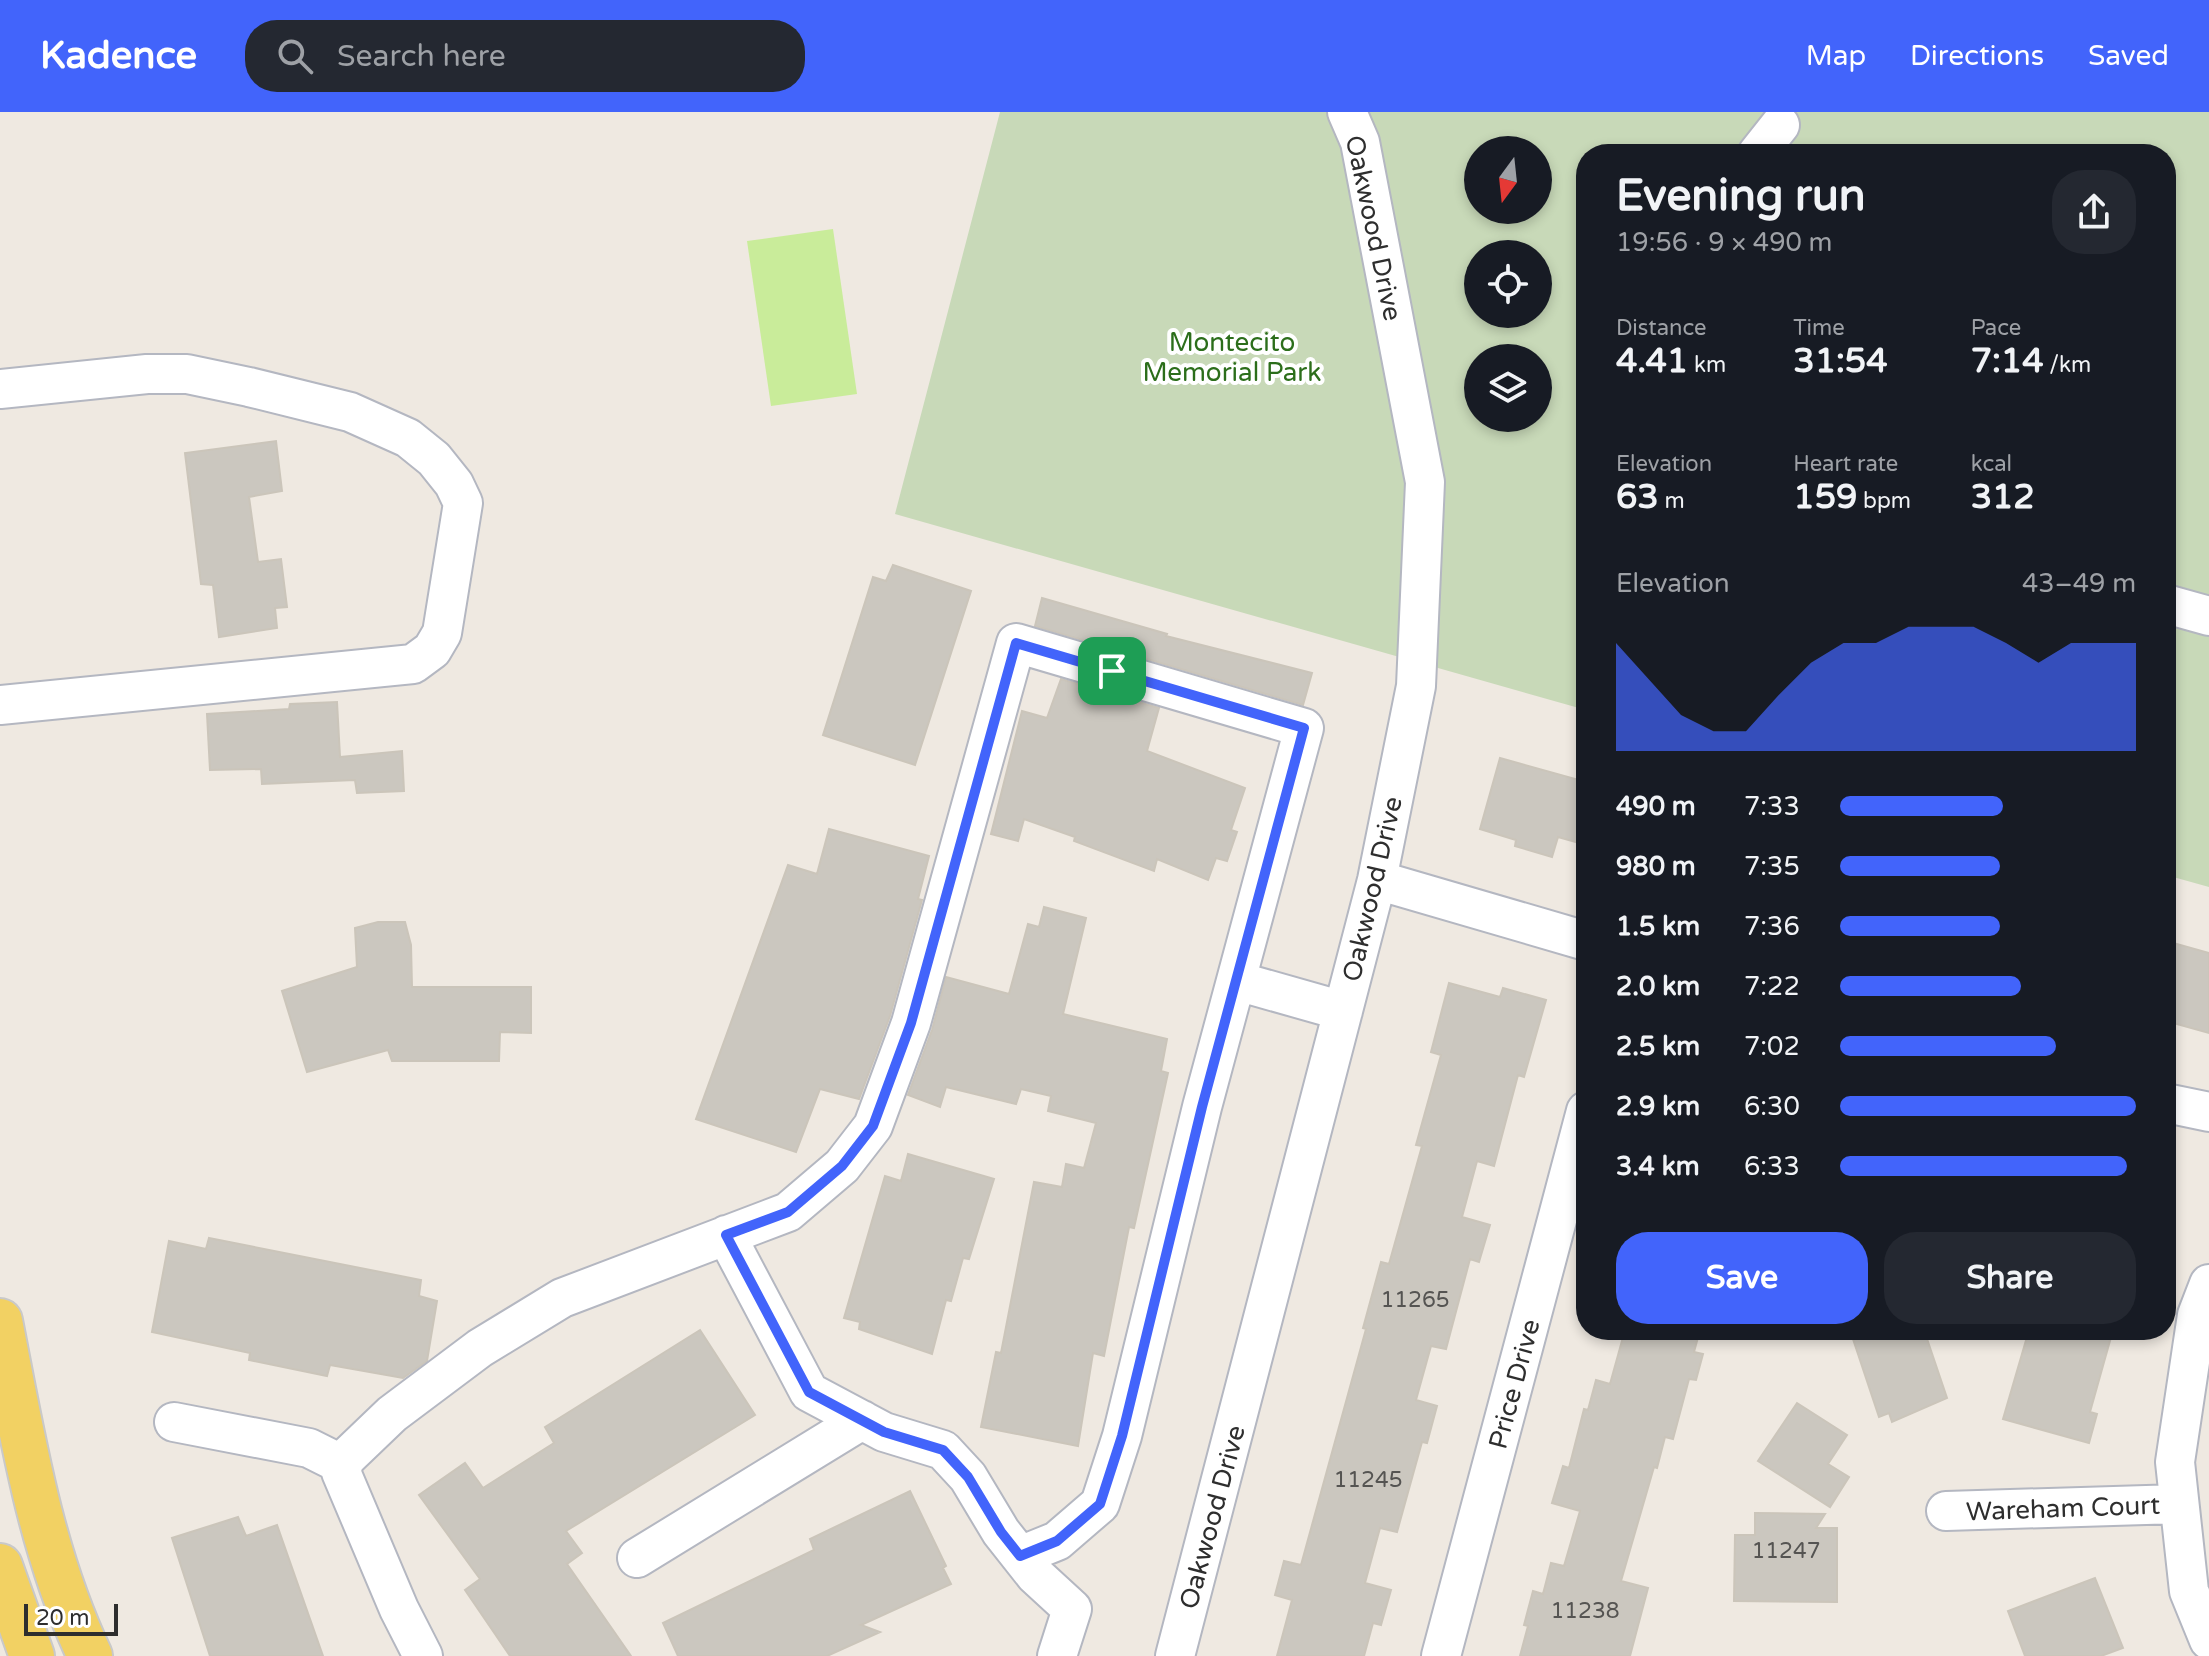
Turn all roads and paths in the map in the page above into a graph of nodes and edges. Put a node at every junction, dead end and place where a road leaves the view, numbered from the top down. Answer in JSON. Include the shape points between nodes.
{"nodes":[{"id":1,"x":1347,"y":112,"type":"edge"},
{"id":2,"x":0,"y":389,"type":"edge"},
{"id":3,"x":2176,"y":607,"type":"edge"},
{"id":4,"x":2209,"y":616,"type":"edge"},
{"id":5,"x":0,"y":705,"type":"edge"},
{"id":6,"x":1377,"y":880,"type":"junction"},
{"id":7,"x":1576,"y":938,"type":"edge"},
{"id":8,"x":1237,"y":981,"type":"junction"},
{"id":9,"x":1343,"y":1011,"type":"junction"},
{"id":10,"x":2176,"y":1105,"type":"edge"},
{"id":11,"x":2209,"y":1112,"type":"edge"},
{"id":12,"x":1576,"y":1149,"type":"edge"},
{"id":13,"x":726,"y":1235,"type":"junction"},
{"id":14,"x":2209,"y":1284,"type":"edge"},
{"id":15,"x":0,"y":1321,"type":"edge"},
{"id":16,"x":862,"y":1420,"type":"junction"},
{"id":17,"x":174,"y":1422,"type":"dead end"},
{"id":18,"x":343,"y":1465,"type":"junction"},
{"id":19,"x":2179,"y":1504,"type":"junction"},
{"id":20,"x":1946,"y":1511,"type":"dead end"},
{"id":21,"x":1020,"y":1556,"type":"junction"},
{"id":22,"x":637,"y":1558,"type":"dead end"},
{"id":23,"x":0,"y":1566,"type":"edge"},
{"id":24,"x":2209,"y":1640,"type":"edge"},
{"id":25,"x":32,"y":1656,"type":"edge"},
{"id":26,"x":90,"y":1656,"type":"edge"},
{"id":27,"x":423,"y":1656,"type":"edge"},
{"id":28,"x":1057,"y":1656,"type":"edge"},
{"id":29,"x":1175,"y":1656,"type":"edge"},
{"id":30,"x":1441,"y":1656,"type":"edge"}],
"edges":[{"from":1,"to":6,"type":"street","name":"Oakwood Drive","via":[[1360,142],[1425,482],[1416,686]]},
{"from":2,"to":5,"type":"street","via":[[147,374],[187,374],[249,387],[350,412],[408,438],[434,459],[463,503],[442,633],[432,650],[413,664]]},
{"from":3,"to":4,"type":"street"},
{"from":6,"to":7,"type":"street"},
{"from":6,"to":9,"type":"street","name":"Oakwood Drive"},
{"from":8,"to":9,"type":"street"},
{"from":8,"to":13,"type":"street","via":[[1304,728],[1016,643],[911,1023],[873,1126],[842,1166],[788,1212]]},
{"from":8,"to":21,"type":"street","via":[[1122,1436],[1100,1504],[1057,1541]]},
{"from":9,"to":29,"type":"street","name":"Oakwood Drive"},
{"from":10,"to":11,"type":"street"},
{"from":12,"to":30,"type":"street","name":"Price Drive"},
{"from":13,"to":16,"type":"street","via":[[809,1392]]},
{"from":13,"to":18,"type":"street","via":[[562,1298],[480,1348],[392,1414]]},
{"from":14,"to":19,"type":"street","via":[[2197,1315],[2175,1462]]},
{"from":15,"to":26,"type":"main road","via":[[31,1482],[74,1623]]},
{"from":16,"to":21,"type":"street","via":[[943,1450],[968,1477]]},
{"from":16,"to":22,"type":"street"},
{"from":17,"to":18,"type":"street","via":[[309,1448]]},
{"from":18,"to":27,"type":"street","via":[[341,1472]]},
{"from":19,"to":20,"type":"street","name":"Wareham Court"},
{"from":19,"to":24,"type":"street","via":[[2189,1591]]},
{"from":21,"to":28,"type":"street","via":[[1072,1609]]},
{"from":23,"to":25,"type":"main road"}]}
